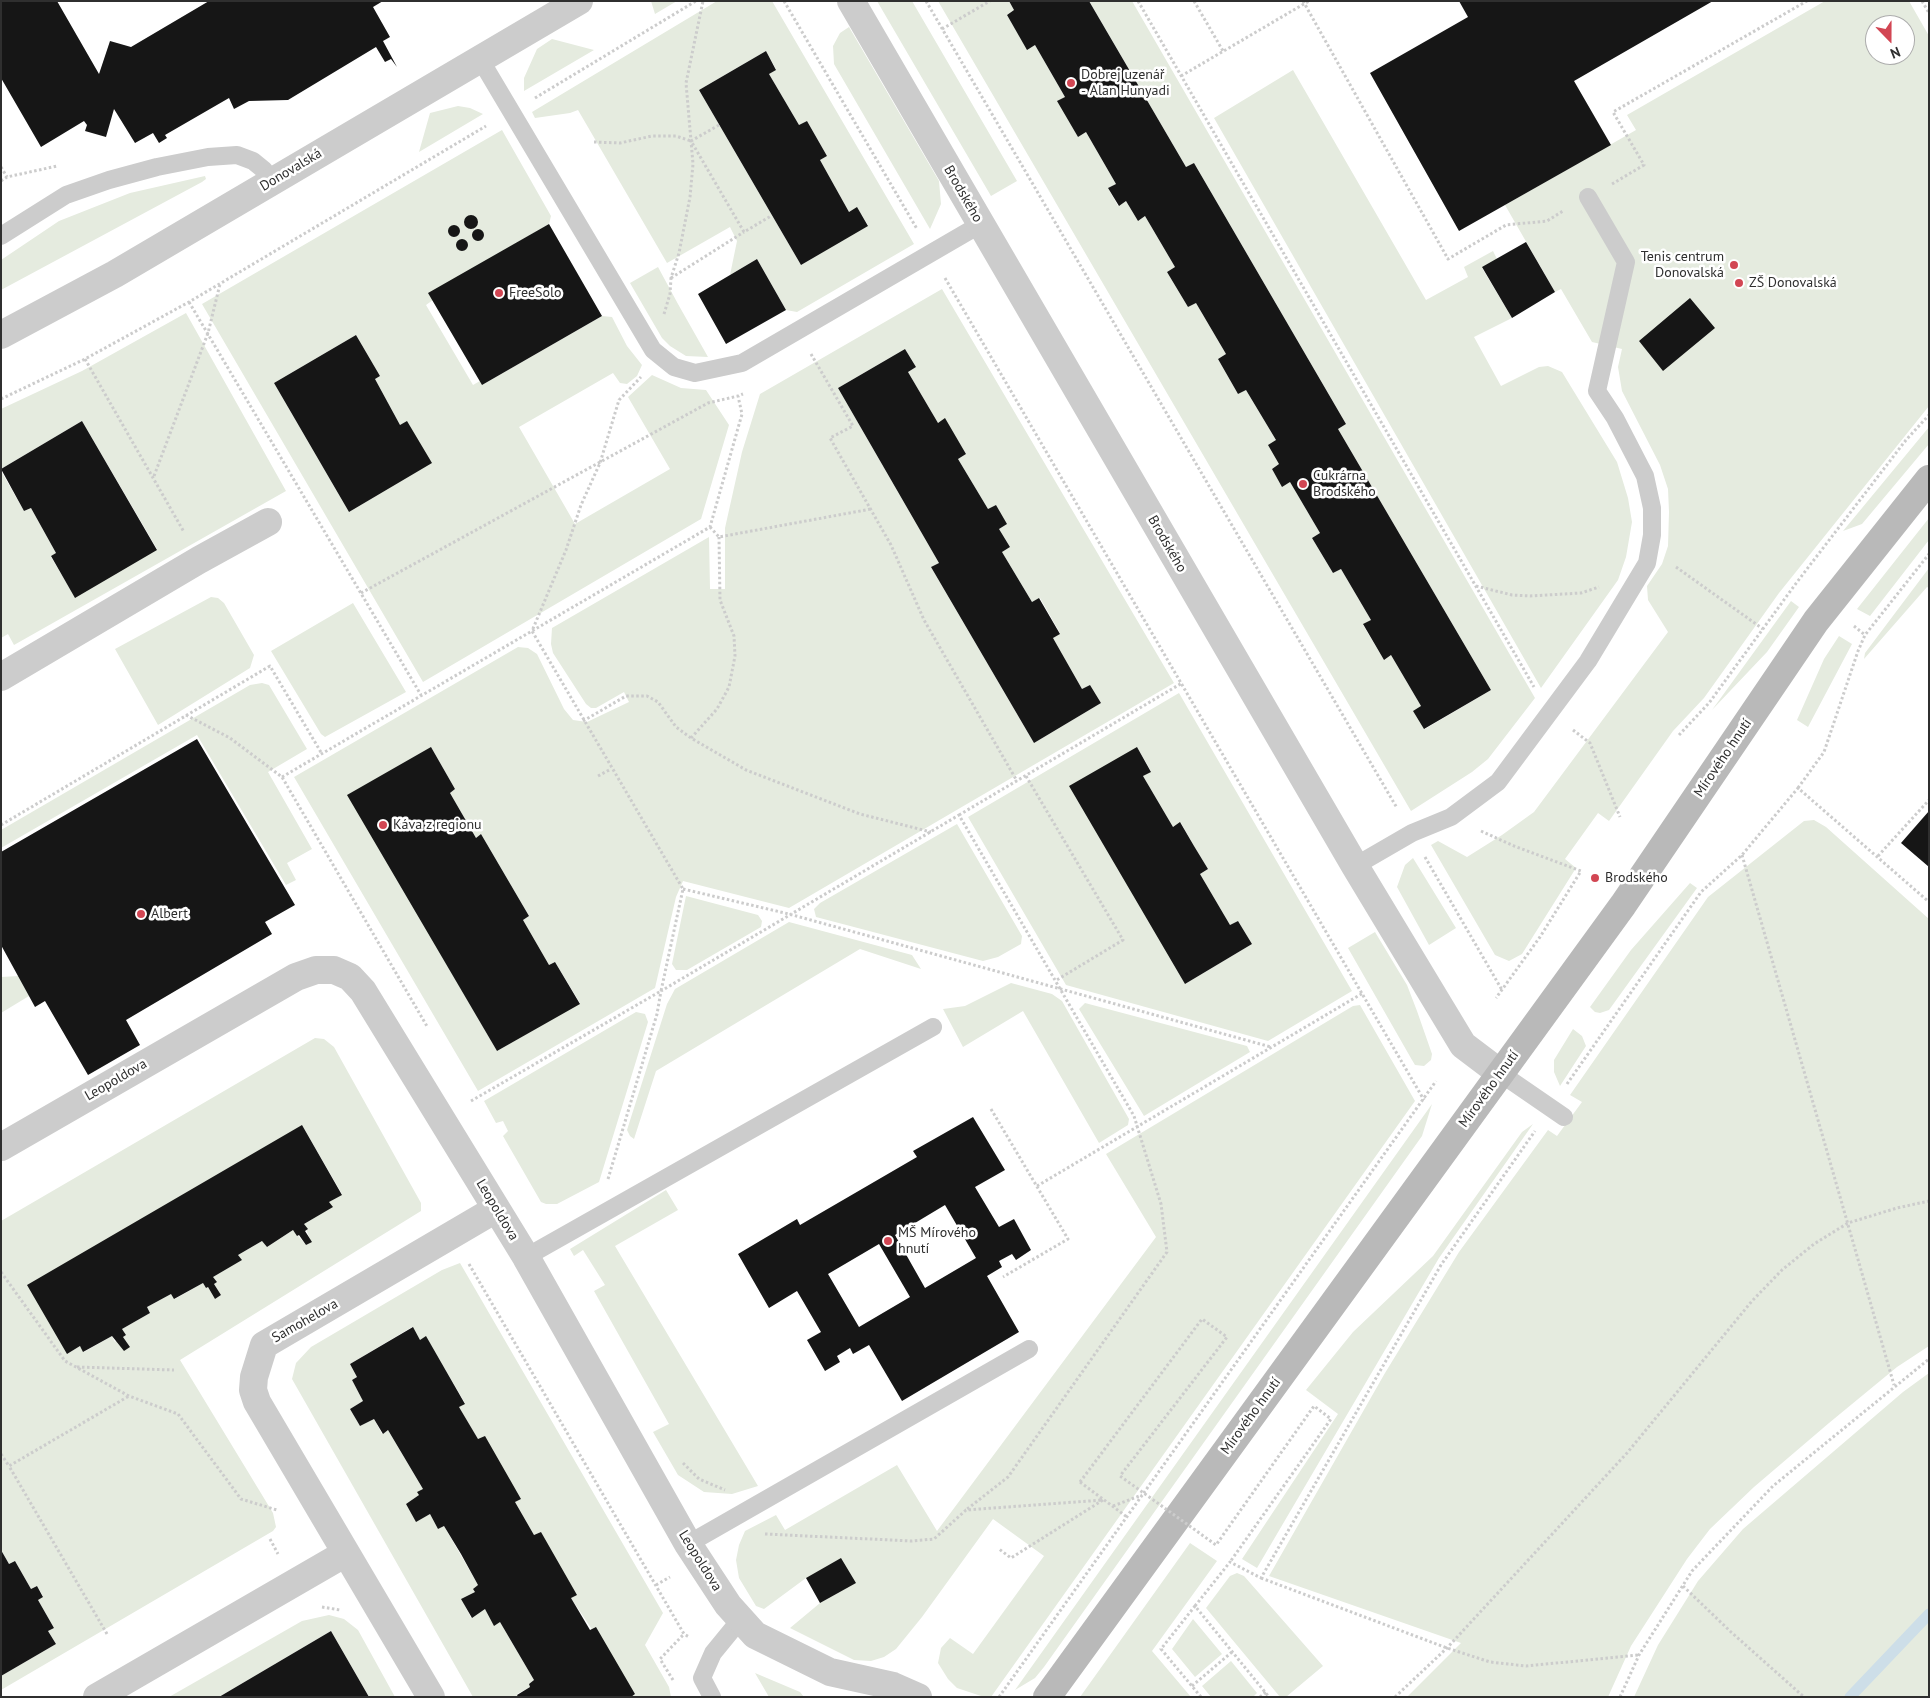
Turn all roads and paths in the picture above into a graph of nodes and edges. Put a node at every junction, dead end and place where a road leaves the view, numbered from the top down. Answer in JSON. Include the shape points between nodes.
{"nodes":[{"id":1,"x":579,"y":1,"type":"edge"},
{"id":2,"x":696,"y":1,"type":"edge"},
{"id":3,"x":703,"y":1,"type":"edge"},
{"id":4,"x":784,"y":1,"type":"edge"},
{"id":5,"x":851,"y":1,"type":"edge"},
{"id":6,"x":926,"y":1,"type":"edge"},
{"id":7,"x":990,"y":1,"type":"edge"},
{"id":8,"x":1138,"y":1,"type":"edge"},
{"id":9,"x":1194,"y":1,"type":"edge"},
{"id":10,"x":1309,"y":1,"type":"edge"},
{"id":11,"x":1807,"y":1,"type":"edge"},
{"id":12,"x":1922,"y":1,"type":"edge"},
{"id":13,"x":1303,"y":3,"type":"edge"},
{"id":14,"x":1929,"y":13,"type":"edge"},
{"id":15,"x":942,"y":29,"type":"junction"},
{"id":16,"x":1224,"y":51,"type":"junction"},
{"id":17,"x":480,"y":59,"type":"junction"},
{"id":18,"x":1181,"y":76,"type":"junction"},
{"id":19,"x":511,"y":112,"type":"junction"},
{"id":20,"x":719,"y":126,"type":"dead end"},
{"id":21,"x":691,"y":141,"type":"junction"},
{"id":22,"x":594,"y":142,"type":"dead end"},
{"id":23,"x":1,"y":167,"type":"edge"},
{"id":24,"x":7,"y":177,"type":"dead end"},
{"id":25,"x":272,"y":182,"type":"junction"},
{"id":26,"x":1588,"y":198,"type":"junction"},
{"id":27,"x":771,"y":216,"type":"dead end"},
{"id":28,"x":980,"y":224,"type":"junction"},
{"id":29,"x":744,"y":232,"type":"junction"},
{"id":30,"x":1,"y":236,"type":"edge"},
{"id":31,"x":931,"y":253,"type":"junction"},
{"id":32,"x":671,"y":278,"type":"junction"},
{"id":33,"x":220,"y":283,"type":"junction"},
{"id":34,"x":189,"y":302,"type":"junction"},
{"id":35,"x":208,"y":333,"type":"junction"},
{"id":36,"x":1,"y":335,"type":"edge"},
{"id":37,"x":819,"y":349,"type":"dead end"},
{"id":38,"x":653,"y":350,"type":"junction"},
{"id":39,"x":810,"y":354,"type":"junction"},
{"id":40,"x":802,"y":358,"type":"dead end"},
{"id":41,"x":85,"y":359,"type":"junction"},
{"id":42,"x":746,"y":392,"type":"dead end"},
{"id":43,"x":738,"y":396,"type":"junction"},
{"id":44,"x":1,"y":400,"type":"edge"},
{"id":45,"x":1929,"y":415,"type":"edge"},
{"id":46,"x":600,"y":463,"type":"junction"},
{"id":47,"x":153,"y":477,"type":"junction"},
{"id":48,"x":1929,"y":479,"type":"edge"},
{"id":49,"x":870,"y":509,"type":"junction"},
{"id":50,"x":268,"y":522,"type":"dead end"},
{"id":51,"x":710,"y":528,"type":"junction"},
{"id":52,"x":719,"y":537,"type":"junction"},
{"id":53,"x":1650,"y":549,"type":"junction"},
{"id":54,"x":1929,"y":554,"type":"edge"},
{"id":55,"x":199,"y":560,"type":"junction"},
{"id":56,"x":1607,"y":584,"type":"dead end"},
{"id":57,"x":1476,"y":586,"type":"junction"},
{"id":58,"x":361,"y":594,"type":"junction"},
{"id":59,"x":1849,"y":622,"type":"dead end"},
{"id":60,"x":1763,"y":629,"type":"junction"},
{"id":61,"x":532,"y":631,"type":"junction"},
{"id":62,"x":1865,"y":635,"type":"junction"},
{"id":63,"x":1,"y":677,"type":"edge"},
{"id":64,"x":1182,"y":683,"type":"junction"},
{"id":65,"x":1538,"y":693,"type":"dead end"},
{"id":66,"x":421,"y":696,"type":"junction"},
{"id":67,"x":1550,"y":712,"type":"junction"},
{"id":68,"x":186,"y":716,"type":"junction"},
{"id":69,"x":583,"y":721,"type":"junction"},
{"id":70,"x":1679,"y":735,"type":"dead end"},
{"id":71,"x":691,"y":738,"type":"junction"},
{"id":72,"x":322,"y":754,"type":"junction"},
{"id":73,"x":611,"y":769,"type":"junction"},
{"id":74,"x":598,"y":776,"type":"dead end"},
{"id":75,"x":1026,"y":776,"type":"junction"},
{"id":76,"x":282,"y":777,"type":"junction"},
{"id":77,"x":1018,"y":781,"type":"junction"},
{"id":78,"x":1798,"y":788,"type":"junction"},
{"id":79,"x":1929,"y":800,"type":"edge"},
{"id":80,"x":959,"y":816,"type":"junction"},
{"id":81,"x":1620,"y":816,"type":"dead end"},
{"id":82,"x":1451,"y":817,"type":"junction"},
{"id":83,"x":1,"y":825,"type":"edge"},
{"id":84,"x":931,"y":832,"type":"junction"},
{"id":85,"x":1412,"y":833,"type":"junction"},
{"id":86,"x":1742,"y":855,"type":"junction"},
{"id":87,"x":1878,"y":856,"type":"junction"},
{"id":88,"x":1355,"y":866,"type":"junction"},
{"id":89,"x":682,"y":889,"type":"junction"},
{"id":90,"x":1929,"y":902,"type":"edge"},
{"id":91,"x":789,"y":914,"type":"junction"},
{"id":92,"x":1055,"y":980,"type":"junction"},
{"id":93,"x":1062,"y":990,"type":"junction"},
{"id":94,"x":1502,"y":990,"type":"junction"},
{"id":95,"x":661,"y":991,"type":"junction"},
{"id":96,"x":1363,"y":993,"type":"junction"},
{"id":97,"x":1496,"y":998,"type":"dead end"},
{"id":98,"x":933,"y":1027,"type":"dead end"},
{"id":99,"x":431,"y":1033,"type":"dead end"},
{"id":100,"x":1271,"y":1047,"type":"junction"},
{"id":101,"x":1500,"y":1073,"type":"junction"},
{"id":102,"x":1436,"y":1082,"type":"dead end"},
{"id":103,"x":1564,"y":1089,"type":"dead end"},
{"id":104,"x":466,"y":1093,"type":"dead end"},
{"id":105,"x":1424,"y":1100,"type":"junction"},
{"id":106,"x":991,"y":1109,"type":"dead end"},
{"id":107,"x":1564,"y":1117,"type":"dead end"},
{"id":108,"x":1540,"y":1125,"type":"dead end"},
{"id":109,"x":1138,"y":1126,"type":"junction"},
{"id":110,"x":1,"y":1147,"type":"edge"},
{"id":111,"x":1037,"y":1186,"type":"junction"},
{"id":112,"x":605,"y":1188,"type":"dead end"},
{"id":113,"x":1929,"y":1202,"type":"edge"},
{"id":114,"x":496,"y":1209,"type":"junction"},
{"id":115,"x":1848,"y":1223,"type":"junction"},
{"id":116,"x":526,"y":1257,"type":"junction"},
{"id":117,"x":469,"y":1264,"type":"dead end"},
{"id":118,"x":1,"y":1272,"type":"edge"},
{"id":119,"x":1003,"y":1277,"type":"dead end"},
{"id":120,"x":1029,"y":1350,"type":"dead end"},
{"id":121,"x":1929,"y":1359,"type":"edge"},
{"id":122,"x":76,"y":1367,"type":"junction"},
{"id":123,"x":174,"y":1370,"type":"dead end"},
{"id":124,"x":1894,"y":1385,"type":"junction"},
{"id":125,"x":129,"y":1396,"type":"junction"},
{"id":126,"x":1,"y":1454,"type":"edge"},
{"id":127,"x":678,"y":1456,"type":"dead end"},
{"id":128,"x":9,"y":1466,"type":"junction"},
{"id":129,"x":1142,"y":1495,"type":"junction"},
{"id":130,"x":1103,"y":1500,"type":"junction"},
{"id":131,"x":1112,"y":1506,"type":"junction"},
{"id":132,"x":277,"y":1510,"type":"dead end"},
{"id":133,"x":966,"y":1510,"type":"junction"},
{"id":134,"x":739,"y":1517,"type":"junction"},
{"id":135,"x":1127,"y":1517,"type":"junction"},
{"id":136,"x":999,"y":1549,"type":"dead end"},
{"id":137,"x":693,"y":1552,"type":"junction"},
{"id":138,"x":346,"y":1553,"type":"junction"},
{"id":139,"x":1230,"y":1562,"type":"junction"},
{"id":140,"x":1261,"y":1578,"type":"junction"},
{"id":141,"x":656,"y":1585,"type":"junction"},
{"id":142,"x":1683,"y":1586,"type":"junction"},
{"id":143,"x":1195,"y":1606,"type":"junction"},
{"id":144,"x":317,"y":1607,"type":"dead end"},
{"id":145,"x":347,"y":1612,"type":"dead end"},
{"id":146,"x":740,"y":1620,"type":"junction"},
{"id":147,"x":107,"y":1634,"type":"dead end"},
{"id":148,"x":1447,"y":1648,"type":"junction"},
{"id":149,"x":1232,"y":1652,"type":"junction"},
{"id":150,"x":1639,"y":1655,"type":"junction"},
{"id":151,"x":673,"y":1682,"type":"dead end"},
{"id":152,"x":1192,"y":1686,"type":"junction"},
{"id":153,"x":889,"y":1692,"type":"edge"},
{"id":154,"x":1266,"y":1692,"type":"junction"},
{"id":155,"x":98,"y":1697,"type":"edge"},
{"id":156,"x":431,"y":1697,"type":"edge"},
{"id":157,"x":712,"y":1697,"type":"edge"},
{"id":158,"x":918,"y":1697,"type":"edge"},
{"id":159,"x":999,"y":1697,"type":"edge"},
{"id":160,"x":1047,"y":1697,"type":"edge"},
{"id":161,"x":1201,"y":1697,"type":"edge"},
{"id":162,"x":1260,"y":1697,"type":"edge"},
{"id":163,"x":1270,"y":1697,"type":"edge"},
{"id":164,"x":1395,"y":1697,"type":"edge"},
{"id":165,"x":1620,"y":1697,"type":"edge"},
{"id":166,"x":1804,"y":1697,"type":"edge"}],
"edges":[{"from":1,"to":17,"type":"street","name":"Donovalská"},
{"from":2,"to":19,"type":"path"},
{"from":3,"to":21,"type":"path","via":[[686,83]]},
{"from":4,"to":31,"type":"path"},
{"from":5,"to":28,"type":"street","name":"Brodského"},
{"from":6,"to":15,"type":"path"},
{"from":7,"to":15,"type":"path"},
{"from":8,"to":18,"type":"path"},
{"from":9,"to":16,"type":"path"},
{"from":10,"to":13,"type":"path"},
{"from":11,"to":26,"type":"path","via":[[1613,112],[1644,165]]},
{"from":12,"to":14,"type":"path"},
{"from":13,"to":16,"type":"path"},
{"from":13,"to":26,"type":"path","via":[[1448,259],[1506,225],[1547,220]]},
{"from":15,"to":85,"type":"path"},
{"from":16,"to":18,"type":"path"},
{"from":17,"to":19,"type":"lane"},
{"from":17,"to":25,"type":"street","name":"Donovalská"},
{"from":18,"to":57,"type":"path"},
{"from":19,"to":33,"type":"path"},
{"from":19,"to":38,"type":"lane"},
{"from":20,"to":21,"type":"path"},
{"from":21,"to":22,"type":"path","via":[[676,136],[652,136],[620,143]]},
{"from":21,"to":29,"type":"path"},
{"from":21,"to":32,"type":"path","via":[[690,198]]},
{"from":23,"to":24,"type":"path"},
{"from":25,"to":30,"type":"lane","via":[[253,161],[237,155],[165,165],[66,195]]},
{"from":25,"to":36,"type":"street","name":"Donovalská","via":[[115,274]]},
{"from":26,"to":53,"type":"lane","via":[[1626,262],[1597,391],[1645,476],[1652,508]]},
{"from":27,"to":29,"type":"path"},
{"from":28,"to":31,"type":"lane"},
{"from":28,"to":88,"type":"street","name":"Brodského"},
{"from":29,"to":32,"type":"path"},
{"from":31,"to":38,"type":"lane","via":[[742,363],[695,373],[674,367]]},
{"from":31,"to":64,"type":"path"},
{"from":32,"to":38,"type":"path","via":[[670,294]]},
{"from":33,"to":34,"type":"path"},
{"from":33,"to":35,"type":"path"},
{"from":34,"to":35,"type":"path"},
{"from":34,"to":41,"type":"path"},
{"from":35,"to":47,"type":"path"},
{"from":35,"to":58,"type":"path"},
{"from":37,"to":39,"type":"path"},
{"from":38,"to":46,"type":"path","via":[[648,370],[619,400]]},
{"from":39,"to":40,"type":"path"},
{"from":39,"to":49,"type":"path","via":[[853,426],[830,438]]},
{"from":41,"to":44,"type":"path"},
{"from":41,"to":47,"type":"path"},
{"from":42,"to":43,"type":"path"},
{"from":43,"to":46,"type":"path","via":[[708,403]]},
{"from":43,"to":51,"type":"path","via":[[742,414]]},
{"from":45,"to":60,"type":"path","via":[[1900,448]]},
{"from":46,"to":58,"type":"path"},
{"from":46,"to":61,"type":"path"},
{"from":47,"to":55,"type":"path"},
{"from":48,"to":101,"type":"main road","name":"Mírového hnutí","via":[[1816,621],[1623,905]]},
{"from":49,"to":52,"type":"path"},
{"from":49,"to":77,"type":"path","via":[[891,545],[924,620]]},
{"from":50,"to":55,"type":"street"},
{"from":51,"to":52,"type":"path"},
{"from":51,"to":61,"type":"path"},
{"from":52,"to":71,"type":"path","via":[[720,600],[732,630],[735,656],[729,687],[717,710]]},
{"from":53,"to":60,"type":"path"},
{"from":53,"to":67,"type":"lane","via":[[1640,578],[1588,661]]},
{"from":54,"to":62,"type":"path"},
{"from":55,"to":63,"type":"street"},
{"from":56,"to":57,"type":"path","via":[[1581,592],[1530,596]]},
{"from":57,"to":65,"type":"path"},
{"from":58,"to":66,"type":"path"},
{"from":59,"to":62,"type":"path"},
{"from":60,"to":70,"type":"path","via":[[1709,703]]},
{"from":61,"to":66,"type":"path"},
{"from":61,"to":69,"type":"path"},
{"from":62,"to":78,"type":"path","via":[[1824,752]]},
{"from":64,"to":75,"type":"path"},
{"from":64,"to":96,"type":"path"},
{"from":66,"to":72,"type":"path"},
{"from":67,"to":81,"type":"path","via":[[1590,743]]},
{"from":67,"to":82,"type":"lane","via":[[1498,782]]},
{"from":68,"to":72,"type":"path","via":[[270,666]]},
{"from":68,"to":76,"type":"path","via":[[230,738]]},
{"from":68,"to":83,"type":"path"},
{"from":69,"to":71,"type":"path","via":[[626,696],[647,696],[658,702],[676,727]]},
{"from":69,"to":73,"type":"path"},
{"from":71,"to":84,"type":"path","via":[[746,770],[860,814]]},
{"from":72,"to":76,"type":"path"},
{"from":73,"to":74,"type":"path"},
{"from":73,"to":89,"type":"path"},
{"from":75,"to":77,"type":"path"},
{"from":75,"to":92,"type":"path","via":[[1123,940]]},
{"from":76,"to":99,"type":"path"},
{"from":77,"to":80,"type":"path"},
{"from":78,"to":86,"type":"path"},
{"from":78,"to":87,"type":"path"},
{"from":79,"to":87,"type":"path"},
{"from":80,"to":84,"type":"path"},
{"from":80,"to":92,"type":"path"},
{"from":82,"to":85,"type":"lane"},
{"from":82,"to":94,"type":"path","via":[[1514,846],[1581,871]]},
{"from":84,"to":91,"type":"path"},
{"from":85,"to":88,"type":"lane"},
{"from":85,"to":94,"type":"path"},
{"from":86,"to":103,"type":"path","via":[[1701,892]]},
{"from":86,"to":115,"type":"path"},
{"from":87,"to":90,"type":"path"},
{"from":88,"to":101,"type":"street","name":"Brodského","via":[[1463,1044]]},
{"from":89,"to":91,"type":"path"},
{"from":89,"to":95,"type":"path"},
{"from":91,"to":93,"type":"path"},
{"from":91,"to":95,"type":"path"},
{"from":92,"to":93,"type":"path"},
{"from":93,"to":100,"type":"path"},
{"from":93,"to":109,"type":"path"},
{"from":94,"to":97,"type":"path"},
{"from":95,"to":104,"type":"path","via":[[471,1101]]},
{"from":95,"to":112,"type":"path"},
{"from":96,"to":100,"type":"path"},
{"from":96,"to":105,"type":"path"},
{"from":98,"to":116,"type":"lane"},
{"from":100,"to":109,"type":"path"},
{"from":101,"to":107,"type":"lane"},
{"from":101,"to":160,"type":"main road","name":"Mírového hnutí"},
{"from":102,"to":105,"type":"path"},
{"from":105,"to":129,"type":"path"},
{"from":106,"to":111,"type":"path"},
{"from":108,"to":140,"type":"path","via":[[1441,1265]]},
{"from":109,"to":111,"type":"path"},
{"from":109,"to":133,"type":"path","via":[[1162,1204],[1167,1252],[1008,1477]]},
{"from":110,"to":114,"type":"street","name":"Leopoldova","via":[[296,976],[316,970],[334,970],[350,977],[363,992]]},
{"from":111,"to":119,"type":"path","via":[[1068,1239]]},
{"from":113,"to":115,"type":"path"},
{"from":114,"to":116,"type":"street","name":"Leopoldova"},
{"from":114,"to":138,"type":"street","name":"Samohelova","via":[[264,1345],[253,1390]]},
{"from":115,"to":124,"type":"path"},
{"from":115,"to":148,"type":"path","via":[[1814,1244],[1782,1270],[1752,1301],[1627,1453]]},
{"from":116,"to":137,"type":"street","name":"Leopoldova"},
{"from":117,"to":141,"type":"path"},
{"from":118,"to":122,"type":"path","via":[[55,1350]]},
{"from":120,"to":134,"type":"lane"},
{"from":121,"to":124,"type":"path"},
{"from":122,"to":123,"type":"path"},
{"from":122,"to":125,"type":"path"},
{"from":124,"to":142,"type":"path","via":[[1773,1486],[1692,1571]]},
{"from":125,"to":128,"type":"path"},
{"from":125,"to":132,"type":"path","via":[[178,1414],[241,1499]]},
{"from":126,"to":128,"type":"path"},
{"from":127,"to":134,"type":"path","via":[[700,1479],[725,1490]]},
{"from":128,"to":147,"type":"path"},
{"from":129,"to":131,"type":"path"},
{"from":129,"to":135,"type":"path"},
{"from":130,"to":131,"type":"path"},
{"from":130,"to":133,"type":"path"},
{"from":130,"to":136,"type":"path","via":[[1011,1558]]},
{"from":130,"to":139,"type":"path","bridge":true,"via":[[1080,1482],[1202,1319],[1227,1338],[1120,1476],[1216,1545],[1314,1406],[1331,1419]]},
{"from":131,"to":135,"type":"path"},
{"from":133,"to":134,"type":"path","via":[[934,1540],[912,1541],[747,1533]]},
{"from":134,"to":137,"type":"lane"},
{"from":135,"to":159,"type":"path"},
{"from":137,"to":141,"type":"path"},
{"from":137,"to":146,"type":"street","name":"Leopoldova"},
{"from":138,"to":155,"type":"street"},
{"from":138,"to":156,"type":"street","name":"Samohelova"},
{"from":139,"to":140,"type":"path"},
{"from":139,"to":143,"type":"path"},
{"from":140,"to":148,"type":"path"},
{"from":141,"to":151,"type":"path","via":[[684,1634],[660,1659]]},
{"from":142,"to":150,"type":"path"},
{"from":142,"to":166,"type":"path"},
{"from":143,"to":149,"type":"path"},
{"from":143,"to":152,"type":"path","via":[[1161,1649]]},
{"from":144,"to":145,"type":"path"},
{"from":146,"to":153,"type":"street","name":"Leopoldova","via":[[755,1635],[830,1672]]},
{"from":146,"to":157,"type":"lane","via":[[714,1653],[702,1678]]},
{"from":148,"to":150,"type":"path","via":[[1490,1662],[1526,1666]]},
{"from":148,"to":164,"type":"path"},
{"from":149,"to":152,"type":"path"},
{"from":149,"to":154,"type":"path"},
{"from":150,"to":165,"type":"path"},
{"from":152,"to":161,"type":"path"},
{"from":153,"to":158,"type":"street","name":"Leopoldova"},
{"from":154,"to":162,"type":"path"},
{"from":154,"to":163,"type":"path"}]}
